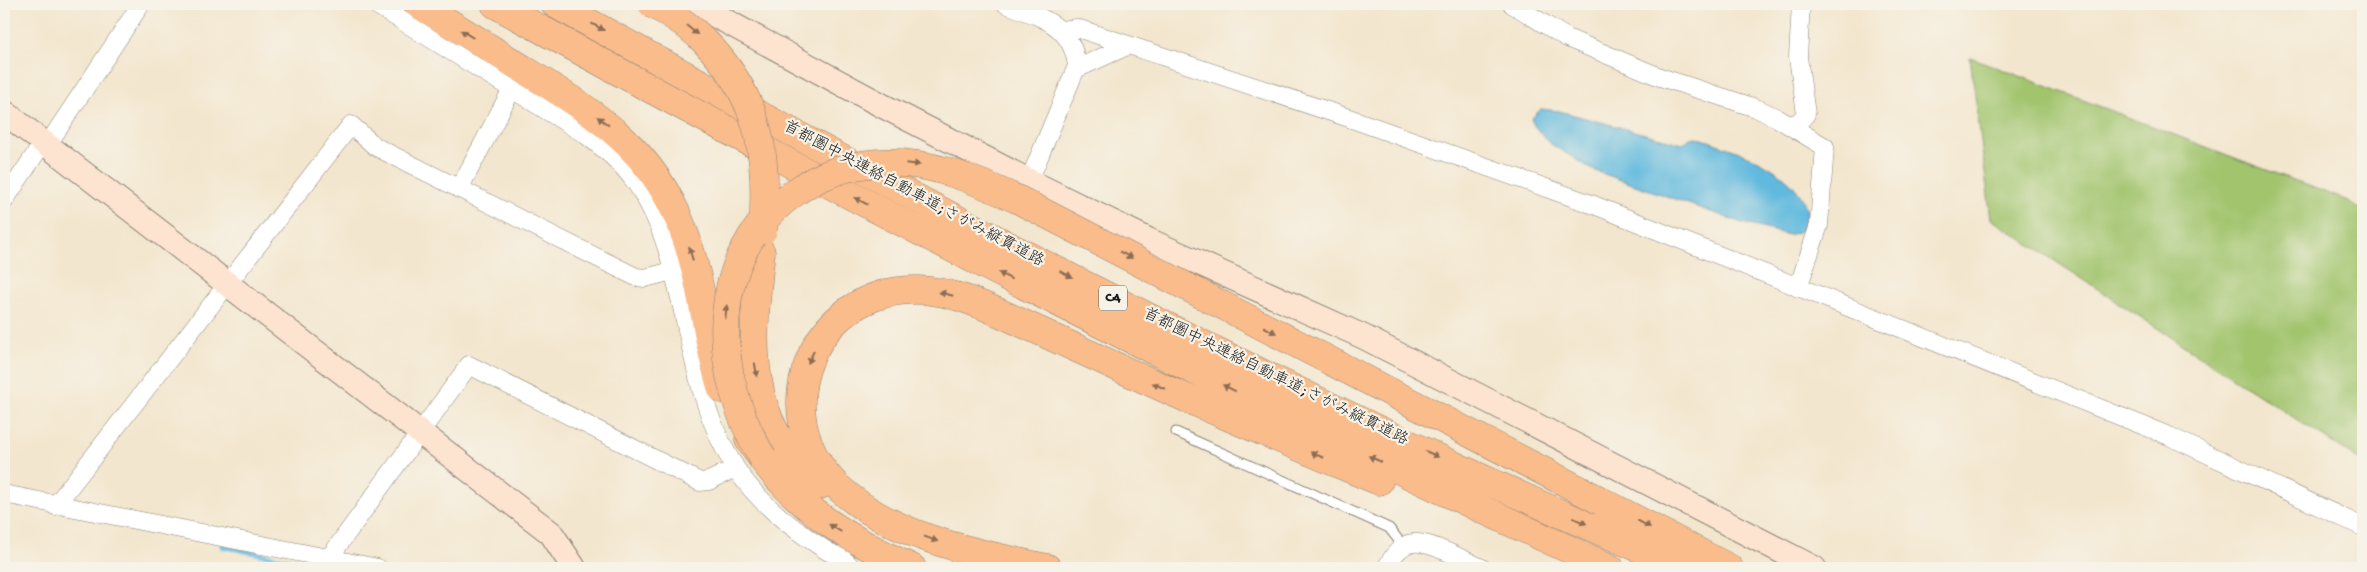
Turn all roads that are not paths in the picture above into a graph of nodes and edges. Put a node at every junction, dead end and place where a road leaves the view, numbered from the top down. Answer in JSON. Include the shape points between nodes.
{"nodes":[{"id":1,"x":141,"y":4,"type":"edge"},
{"id":2,"x":375,"y":4,"type":"edge"},
{"id":3,"x":418,"y":4,"type":"edge"},
{"id":4,"x":495,"y":4,"type":"edge"},
{"id":5,"x":555,"y":4,"type":"edge"},
{"id":6,"x":652,"y":4,"type":"edge"},
{"id":7,"x":694,"y":4,"type":"edge"},
{"id":8,"x":1006,"y":4,"type":"edge"},
{"id":9,"x":1512,"y":4,"type":"edge"},
{"id":10,"x":1801,"y":4,"type":"edge"},
{"id":11,"x":1061,"y":30,"type":"junction"},
{"id":12,"x":1127,"y":46,"type":"junction"},
{"id":13,"x":1076,"y":69,"type":"junction"},
{"id":14,"x":512,"y":89,"type":"junction"},
{"id":15,"x":4,"y":112,"type":"edge"},
{"id":16,"x":1789,"y":125,"type":"junction"},
{"id":17,"x":46,"y":144,"type":"junction"},
{"id":18,"x":1029,"y":181,"type":"junction"},
{"id":19,"x":459,"y":190,"type":"junction"},
{"id":20,"x":4,"y":200,"type":"edge"},
{"id":21,"x":673,"y":271,"type":"junction"},
{"id":22,"x":226,"y":284,"type":"junction"},
{"id":23,"x":1798,"y":288,"type":"junction"},
{"id":24,"x":420,"y":432,"type":"junction"},
{"id":25,"x":1176,"y":432,"type":"dead end"},
{"id":26,"x":762,"y":458,"type":"junction"},
{"id":27,"x":735,"y":468,"type":"junction"},
{"id":28,"x":4,"y":494,"type":"edge"},
{"id":29,"x":55,"y":506,"type":"junction"},
{"id":30,"x":896,"y":525,"type":"junction"},
{"id":31,"x":2363,"y":527,"type":"edge"},
{"id":32,"x":1404,"y":547,"type":"junction"},
{"id":33,"x":329,"y":558,"type":"junction"},
{"id":34,"x":378,"y":568,"type":"edge"},
{"id":35,"x":574,"y":568,"type":"edge"},
{"id":36,"x":851,"y":568,"type":"edge"},
{"id":37,"x":912,"y":568,"type":"edge"},
{"id":38,"x":1047,"y":568,"type":"edge"},
{"id":39,"x":1386,"y":568,"type":"edge"},
{"id":40,"x":1482,"y":568,"type":"edge"},
{"id":41,"x":1608,"y":568,"type":"edge"},
{"id":42,"x":1684,"y":568,"type":"edge"},
{"id":43,"x":1729,"y":568,"type":"edge"},
{"id":44,"x":1814,"y":568,"type":"edge"}],
"edges":[{"from":1,"to":17,"type":"street"},
{"from":2,"to":14,"type":"street"},
{"from":26,"to":3,"type":"highway","one_way":true,"bridge":true,"via":[[734,414],[720,384],[698,282],[682,228],[651,168],[622,136],[589,111]]},
{"from":41,"to":4,"type":"highway","name":"首都圏中央連絡自動車道;さがみ縦貫道路","number":"C4","one_way":true,"via":[[1296,422],[1004,276],[669,100]]},
{"from":5,"to":42,"type":"highway","name":"首都圏中央連絡自動車道;さがみ縦貫道路","number":"C4","one_way":true,"via":[[799,136],[1147,315],[1466,470]]},
{"from":6,"to":30,"type":"highway","one_way":true,"bridge":true,"via":[[681,21],[706,42],[731,71],[756,118],[764,160],[765,204],[753,322],[754,359],[761,395],[773,428],[789,454],[822,486],[854,506]]},
{"from":7,"to":18,"type":"street"},
{"from":8,"to":11,"type":"street","via":[[1044,18]]},
{"from":9,"to":16,"type":"street","via":[[1567,38],[1660,77],[1756,108]]},
{"from":10,"to":16,"type":"street","via":[[1798,57],[1806,114],[1799,122]]},
{"from":11,"to":12,"type":"street","via":[[1077,28]]},
{"from":11,"to":13,"type":"street","via":[[1075,50]]},
{"from":12,"to":13,"type":"street"},
{"from":12,"to":23,"type":"street","via":[[1346,117],[1594,205]]},
{"from":13,"to":18,"type":"street"},
{"from":14,"to":19,"type":"street"},
{"from":14,"to":21,"type":"street","via":[[586,135],[617,160],[636,183],[659,227]]},
{"from":15,"to":17,"type":"street"},
{"from":16,"to":23,"type":"street","via":[[1825,147],[1819,225]]},
{"from":17,"to":20,"type":"street","via":[[38,150]]},
{"from":17,"to":22,"type":"street"},
{"from":18,"to":44,"type":"street","via":[[1148,240],[1364,337]]},
{"from":19,"to":21,"type":"street","via":[[636,277]]},
{"from":19,"to":22,"type":"street","via":[[376,147],[351,125]]},
{"from":21,"to":27,"type":"street","via":[[697,378]]},
{"from":22,"to":24,"type":"street"},
{"from":22,"to":29,"type":"street"},
{"from":23,"to":31,"type":"street","via":[[2169,436]]},
{"from":24,"to":27,"type":"street","via":[[469,365],[700,482],[709,482]]},
{"from":24,"to":33,"type":"street"},
{"from":24,"to":35,"type":"street","via":[[551,533]]},
{"from":25,"to":32,"type":"lane","via":[[1390,528]]},
{"from":37,"to":26,"type":"highway","one_way":true,"via":[[843,533],[812,512],[784,486]]},
{"from":26,"to":43,"type":"highway","one_way":true,"bridge":true,"via":[[749,435],[728,373],[725,321],[727,301],[740,258],[756,229],[785,200],[836,170],[879,162],[924,165],[948,171],[1019,200]]},
{"from":27,"to":36,"type":"street","via":[[763,500],[822,548],[848,562]]},
{"from":28,"to":29,"type":"street"},
{"from":29,"to":33,"type":"street"},
{"from":30,"to":38,"type":"highway","one_way":true,"via":[[962,549]]},
{"from":41,"to":30,"type":"highway","one_way":true,"via":[[1389,485],[1219,413],[978,304],[919,290],[884,294],[866,301],[835,322],[823,335],[805,369],[800,403],[810,449],[826,474],[849,497]]},
{"from":32,"to":39,"type":"street","via":[[1397,550]]},
{"from":32,"to":40,"type":"street","via":[[1412,543],[1425,544]]},
{"from":33,"to":34,"type":"street"}]}
